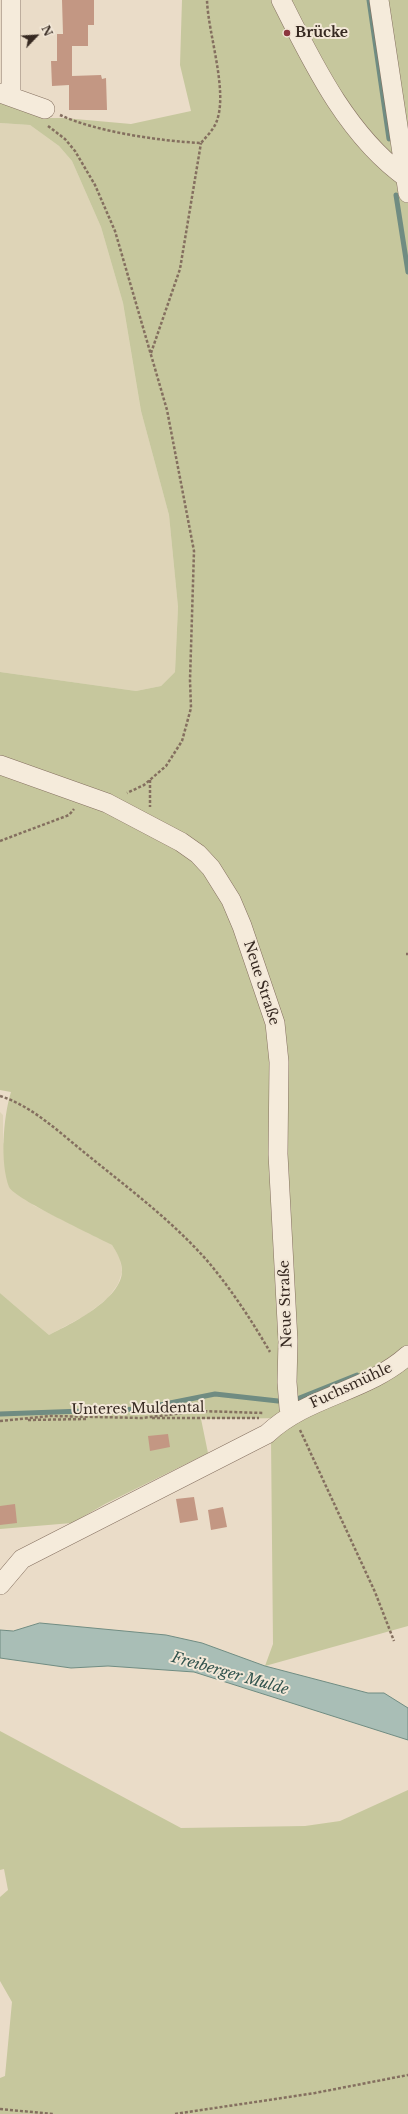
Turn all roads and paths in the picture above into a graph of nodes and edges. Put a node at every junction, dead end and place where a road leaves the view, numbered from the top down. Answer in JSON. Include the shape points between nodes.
{"nodes":[{"id":1,"x":11,"y":0,"type":"edge"},
{"id":2,"x":207,"y":0,"type":"edge"},
{"id":3,"x":281,"y":0,"type":"edge"},
{"id":4,"x":378,"y":0,"type":"edge"},
{"id":5,"x":5,"y":94,"type":"edge"},
{"id":6,"x":40,"y":107,"type":"junction"},
{"id":7,"x":201,"y":143,"type":"junction"},
{"id":8,"x":407,"y":183,"type":"edge"},
{"id":9,"x":151,"y":354,"type":"junction"},
{"id":10,"x":0,"y":766,"type":"edge"},
{"id":11,"x":150,"y":780,"type":"junction"},
{"id":12,"x":86,"y":795,"type":"junction"},
{"id":13,"x":107,"y":803,"type":"junction"},
{"id":14,"x":152,"y":826,"type":"junction"},
{"id":15,"x":0,"y":841,"type":"edge"},
{"id":16,"x":0,"y":1096,"type":"edge"},
{"id":17,"x":408,"y":1355,"type":"edge"},
{"id":18,"x":272,"y":1356,"type":"dead end"},
{"id":19,"x":292,"y":1415,"type":"junction"},
{"id":20,"x":0,"y":1421,"type":"edge"},
{"id":21,"x":274,"y":1427,"type":"junction"},
{"id":22,"x":0,"y":1585,"type":"edge"},
{"id":23,"x":394,"y":1642,"type":"dead end"},
{"id":24,"x":408,"y":2075,"type":"edge"},
{"id":25,"x":0,"y":2109,"type":"edge"},
{"id":26,"x":53,"y":2114,"type":"edge"},
{"id":27,"x":175,"y":2114,"type":"edge"}],
"edges":[{"from":1,"to":5,"type":"street"},
{"from":2,"to":7,"type":"path","via":[[219,86],[219,107],[216,123]]},
{"from":3,"to":8,"type":"street","via":[[334,97],[371,146]]},
{"from":4,"to":8,"type":"street"},
{"from":5,"to":6,"type":"street"},
{"from":6,"to":7,"type":"path","via":[[80,124],[181,142]]},
{"from":6,"to":9,"type":"path","via":[[41,120],[65,138],[95,185],[115,231]]},
{"from":7,"to":9,"type":"path","via":[[180,269]]},
{"from":9,"to":11,"type":"path","via":[[167,410],[194,551],[191,708],[182,742],[166,766]]},
{"from":10,"to":12,"type":"street","name":"Neue Straße"},
{"from":11,"to":13,"type":"path","via":[[144,786]]},
{"from":11,"to":14,"type":"path"},
{"from":12,"to":13,"type":"street","name":"Neue Straße"},
{"from":12,"to":15,"type":"path","via":[[69,815]]},
{"from":13,"to":14,"type":"street","name":"Neue Straße"},
{"from":14,"to":19,"type":"street","name":"Neue Straße","via":[[198,854],[211,868],[231,900],[275,1023],[279,1062],[278,1154],[287,1325],[287,1382]]},
{"from":16,"to":18,"type":"path","via":[[17,1101],[61,1133],[156,1210],[209,1263],[235,1295]]},
{"from":17,"to":19,"type":"street","name":"Fuchsmühle","via":[[383,1374]]},
{"from":19,"to":20,"type":"path","via":[[200,1411],[142,1418],[51,1416]]},
{"from":19,"to":21,"type":"street","name":"Fuchsmühle"},
{"from":19,"to":23,"type":"path","via":[[374,1592]]},
{"from":20,"to":21,"type":"path","name":"Unteres Muldental","via":[[256,1417],[268,1421]]},
{"from":21,"to":22,"type":"street","name":"Fuchsmühle","via":[[267,1434],[22,1559]]},
{"from":24,"to":27,"type":"path","via":[[315,2093]]},
{"from":25,"to":26,"type":"path"}]}
